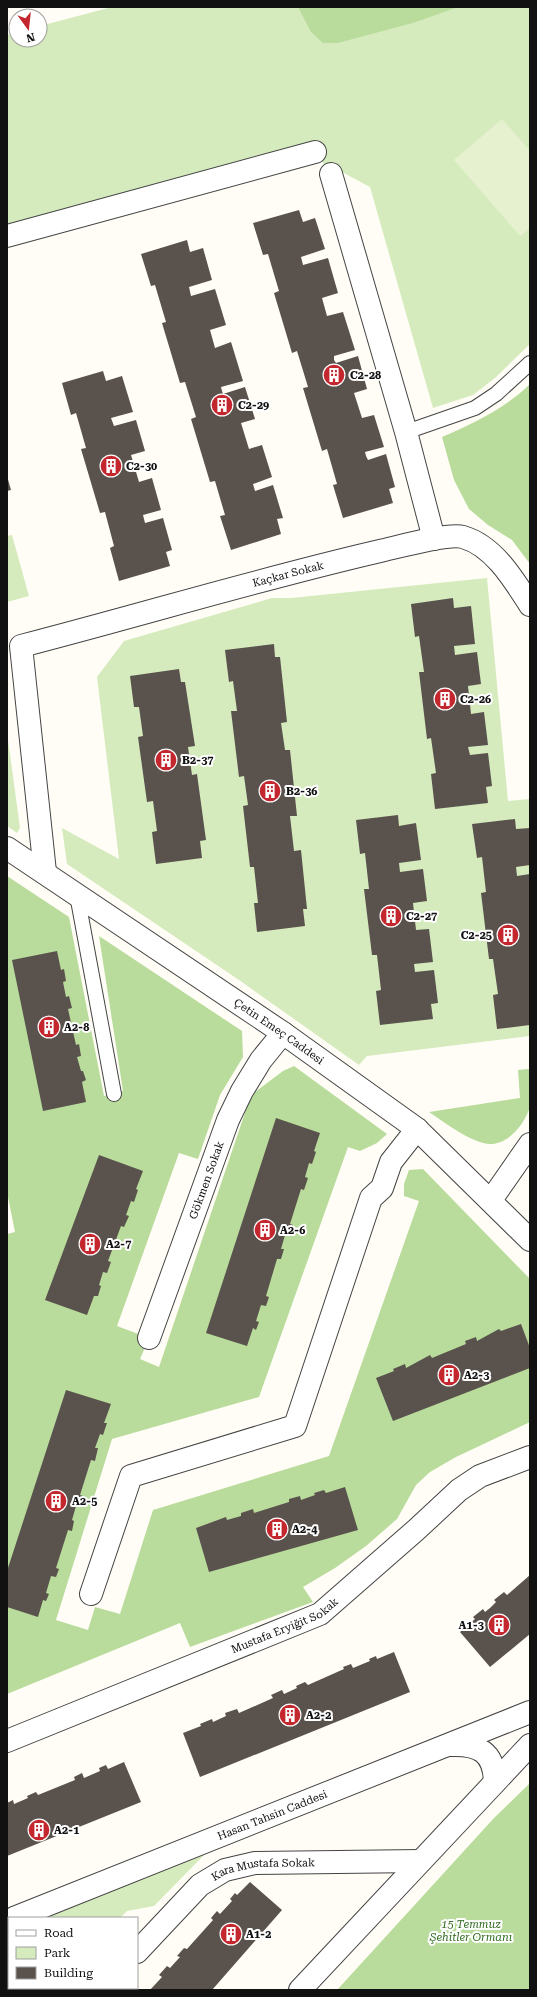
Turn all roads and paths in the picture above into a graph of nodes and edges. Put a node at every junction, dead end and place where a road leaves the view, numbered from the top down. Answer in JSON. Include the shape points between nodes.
{"nodes":[{"id":1,"x":315,"y":152,"type":"dead end"},
{"id":2,"x":331,"y":174,"type":"dead end"},
{"id":3,"x":7,"y":236,"type":"edge"},
{"id":4,"x":530,"y":363,"type":"edge"},
{"id":5,"x":406,"y":432,"type":"junction"},
{"id":6,"x":434,"y":539,"type":"junction"},
{"id":7,"x":530,"y":605,"type":"edge"},
{"id":8,"x":7,"y":848,"type":"edge"},
{"id":9,"x":45,"y":872,"type":"junction"},
{"id":10,"x":77,"y":895,"type":"junction"},
{"id":11,"x":283,"y":1033,"type":"junction"},
{"id":12,"x":114,"y":1094,"type":"dead end"},
{"id":13,"x":417,"y":1129,"type":"junction"},
{"id":14,"x":530,"y":1144,"type":"edge"},
{"id":15,"x":491,"y":1200,"type":"junction"},
{"id":16,"x":530,"y":1240,"type":"edge"},
{"id":17,"x":149,"y":1338,"type":"dead end"},
{"id":18,"x":530,"y":1457,"type":"edge"},
{"id":19,"x":91,"y":1594,"type":"dead end"},
{"id":20,"x":530,"y":1712,"type":"edge"},
{"id":21,"x":7,"y":1741,"type":"edge"},
{"id":22,"x":530,"y":1744,"type":"edge"},
{"id":23,"x":448,"y":1745,"type":"junction"},
{"id":24,"x":495,"y":1782,"type":"junction"},
{"id":25,"x":420,"y":1861,"type":"junction"},
{"id":26,"x":17,"y":1917,"type":"edge"},
{"id":27,"x":138,"y":1951,"type":"edge"},
{"id":28,"x":300,"y":1990,"type":"edge"}],
"edges":[{"from":1,"to":3,"type":"street"},
{"from":2,"to":5,"type":"street"},
{"from":4,"to":5,"type":"lane","via":[[496,394],[475,408]]},
{"from":5,"to":6,"type":"street"},
{"from":6,"to":7,"type":"street","name":"Kaçkar Sokak","via":[[462,537],[480,546],[500,563]]},
{"from":6,"to":9,"type":"street","name":"Kaçkar Sokak","via":[[328,563],[21,646]]},
{"from":8,"to":9,"type":"street","name":"Çetin Emeç Caddesi"},
{"from":9,"to":10,"type":"street","name":"Çetin Emeç Caddesi"},
{"from":10,"to":11,"type":"street","name":"Çetin Emeç Caddesi"},
{"from":10,"to":12,"type":"lane"},
{"from":11,"to":13,"type":"street","name":"Çetin Emeç Caddesi"},
{"from":11,"to":17,"type":"street","name":"Gökmen Sokak","via":[[261,1060],[228,1120]]},
{"from":13,"to":15,"type":"street","name":"Çetin Emeç Caddesi"},
{"from":13,"to":19,"type":"street","via":[[391,1162],[382,1188],[371,1198],[295,1426],[131,1476]]},
{"from":14,"to":15,"type":"street"},
{"from":15,"to":16,"type":"street","name":"Çetin Emeç Caddesi"},
{"from":18,"to":21,"type":"street","name":"Mustafa Eryiğit Sokak","via":[[480,1476],[459,1490],[320,1614]]},
{"from":20,"to":23,"type":"street","name":"Hasan Tahsin Caddesi"},
{"from":22,"to":24,"type":"street"},
{"from":23,"to":24,"type":"street","via":[[468,1744],[480,1749],[495,1767]]},
{"from":23,"to":26,"type":"street","name":"Hasan Tahsin Caddesi"},
{"from":24,"to":25,"type":"street"},
{"from":25,"to":27,"type":"street","name":"Kara Mustafa Sokak","via":[[255,1863],[225,1870],[200,1886]]},
{"from":25,"to":28,"type":"street"}]}
